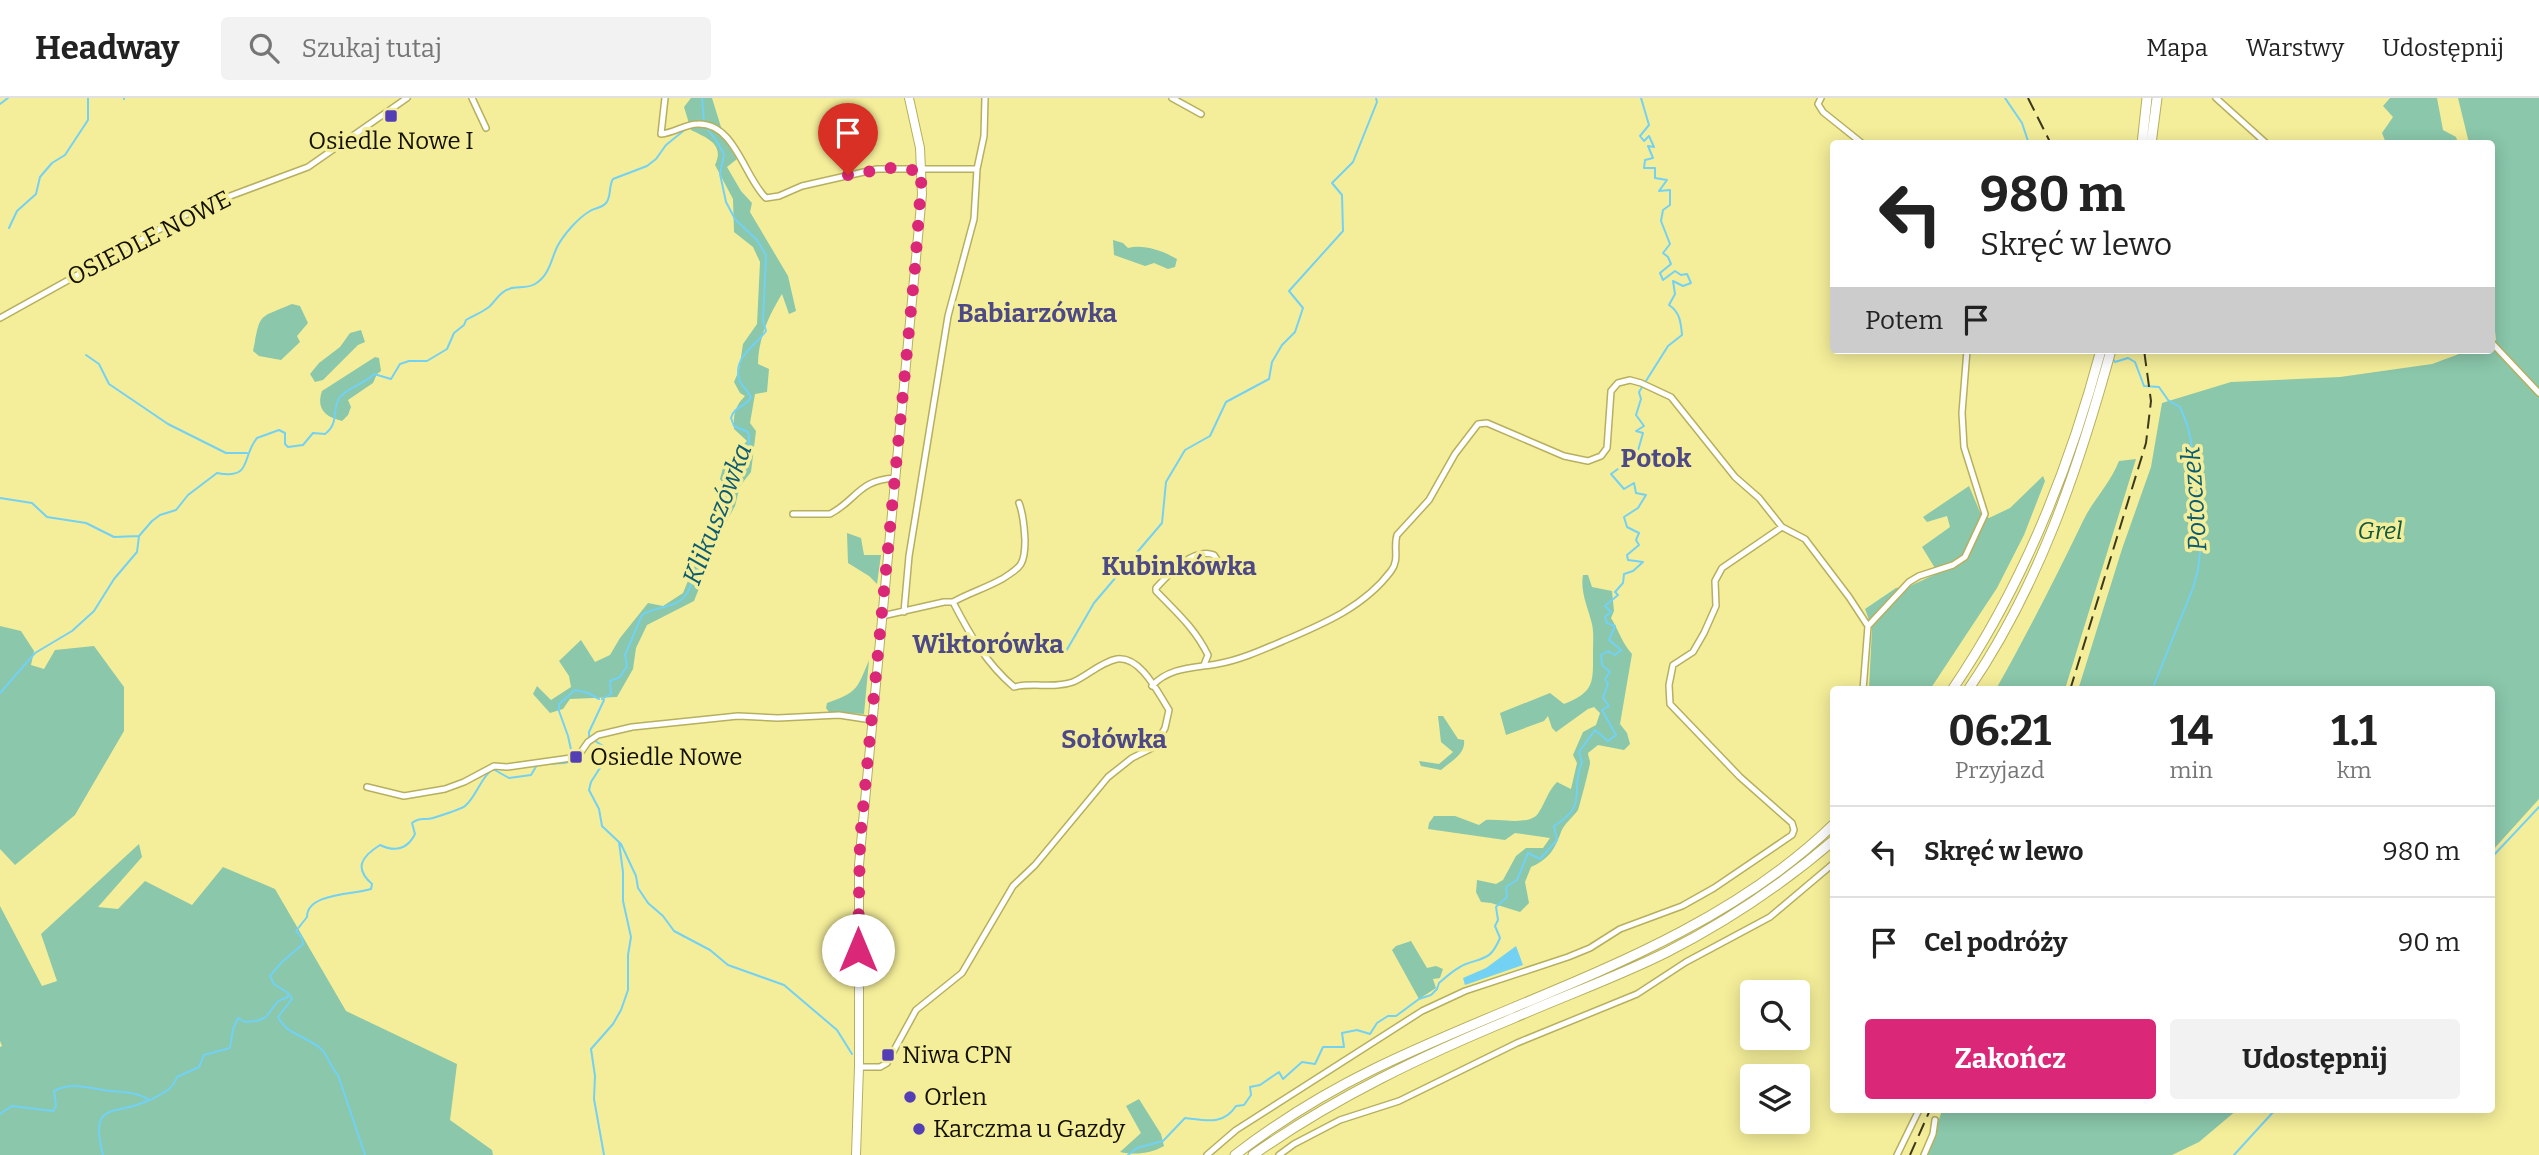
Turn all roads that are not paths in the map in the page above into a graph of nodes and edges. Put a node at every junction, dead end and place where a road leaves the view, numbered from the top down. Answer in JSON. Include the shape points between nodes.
{"nodes":[{"id":1,"x":407,"y":98,"type":"edge"},
{"id":2,"x":472,"y":98,"type":"edge"},
{"id":3,"x":665,"y":98,"type":"edge"},
{"id":4,"x":909,"y":98,"type":"edge"},
{"id":5,"x":985,"y":98,"type":"edge"},
{"id":6,"x":1172,"y":98,"type":"edge"},
{"id":7,"x":1821,"y":98,"type":"edge"},
{"id":8,"x":2147,"y":98,"type":"edge"},
{"id":9,"x":2157,"y":98,"type":"edge"},
{"id":10,"x":2216,"y":98,"type":"edge"},
{"id":11,"x":1201,"y":114,"type":"dead end"},
{"id":12,"x":486,"y":128,"type":"dead end"},
{"id":13,"x":1858,"y":140,"type":"edge"},
{"id":14,"x":2142,"y":140,"type":"edge"},
{"id":15,"x":2152,"y":140,"type":"edge"},
{"id":16,"x":2263,"y":140,"type":"edge"},
{"id":17,"x":977,"y":169,"type":"junction"},
{"id":18,"x":922,"y":171,"type":"junction"},
{"id":19,"x":0,"y":318,"type":"edge"},
{"id":20,"x":2495,"y":346,"type":"edge"},
{"id":21,"x":1967,"y":354,"type":"edge"},
{"id":22,"x":2100,"y":354,"type":"edge"},
{"id":23,"x":2110,"y":354,"type":"edge"},
{"id":24,"x":2539,"y":393,"type":"edge"},
{"id":25,"x":895,"y":478,"type":"junction"},
{"id":26,"x":1019,"y":503,"type":"dead end"},
{"id":27,"x":793,"y":514,"type":"dead end"},
{"id":28,"x":1782,"y":527,"type":"junction"},
{"id":29,"x":1223,"y":569,"type":"dead end"},
{"id":30,"x":953,"y":602,"type":"junction"},
{"id":31,"x":904,"y":612,"type":"junction"},
{"id":32,"x":882,"y":616,"type":"junction"},
{"id":33,"x":1868,"y":626,"type":"junction"},
{"id":34,"x":1204,"y":665,"type":"junction"},
{"id":35,"x":1152,"y":686,"type":"junction"},
{"id":36,"x":1863,"y":686,"type":"edge"},
{"id":37,"x":1955,"y":686,"type":"edge"},
{"id":38,"x":1970,"y":686,"type":"edge"},
{"id":39,"x":872,"y":720,"type":"junction"},
{"id":40,"x":367,"y":787,"type":"dead end"},
{"id":41,"x":1830,"y":827,"type":"edge"},
{"id":42,"x":1830,"y":843,"type":"edge"},
{"id":43,"x":1830,"y":866,"type":"edge"},
{"id":44,"x":859,"y":1067,"type":"junction"},
{"id":45,"x":1918,"y":1113,"type":"edge"},
{"id":46,"x":1935,"y":1120,"type":"dead end"},
{"id":47,"x":856,"y":1155,"type":"edge"},
{"id":48,"x":1207,"y":1155,"type":"edge"},
{"id":49,"x":1235,"y":1155,"type":"edge"},
{"id":50,"x":1253,"y":1155,"type":"edge"},
{"id":51,"x":1279,"y":1155,"type":"edge"},
{"id":52,"x":1897,"y":1155,"type":"edge"},
{"id":53,"x":1924,"y":1155,"type":"edge"}],
"edges":[{"from":1,"to":19,"type":"street","name":"OSIEDLE NOWE","via":[[308,167],[198,208]]},
{"from":2,"to":12,"type":"street"},
{"from":3,"to":18,"type":"street","via":[[661,134],[696,123],[716,128],[766,198],[877,169]]},
{"from":4,"to":18,"type":"main road"},
{"from":5,"to":17,"type":"street","via":[[984,144]]},
{"from":6,"to":11,"type":"street"},
{"from":7,"to":13,"type":"street","via":[[1818,104],[1823,112]]},
{"from":8,"to":14,"type":"main road"},
{"from":9,"to":15,"type":"main road"},
{"from":10,"to":16,"type":"street"},
{"from":17,"to":18,"type":"street"},
{"from":17,"to":31,"type":"street","via":[[974,219],[948,316]]},
{"from":18,"to":25,"type":"main road"},
{"from":20,"to":24,"type":"street"},
{"from":21,"to":33,"type":"street","via":[[1964,447],[1985,514],[1965,557],[1909,582]]},
{"from":22,"to":37,"type":"main road","via":[[2036,540],[1991,629]]},
{"from":23,"to":38,"type":"main road","via":[[2066,497],[2037,569]]},
{"from":25,"to":27,"type":"street","via":[[873,481],[830,514]]},
{"from":25,"to":32,"type":"main road"},
{"from":26,"to":30,"type":"street","via":[[1024,515],[1022,564],[993,585]]},
{"from":28,"to":33,"type":"street","via":[[1805,539]]},
{"from":28,"to":34,"type":"street","via":[[1717,457],[1671,397],[1630,380],[1611,391],[1607,448],[1588,461],[1564,456],[1487,423],[1478,424],[1429,500],[1397,535],[1397,560],[1391,571],[1361,601],[1342,615],[1249,656]]},
{"from":28,"to":48,"type":"street","via":[[1722,568],[1715,581],[1716,607],[1693,652],[1673,665],[1669,685],[1670,704],[1792,823],[1792,835],[1682,906],[1620,929],[1568,957],[1465,991],[1422,1011],[1236,1130]]},
{"from":29,"to":34,"type":"street","via":[[1214,555],[1202,554],[1190,558],[1156,588],[1200,640],[1208,655]]},
{"from":30,"to":31,"type":"street"},
{"from":30,"to":35,"type":"street","via":[[983,654],[1014,687],[1072,682],[1116,659],[1134,663]]},
{"from":31,"to":32,"type":"street"},
{"from":32,"to":39,"type":"main road"},
{"from":33,"to":36,"type":"street"},
{"from":34,"to":35,"type":"street","via":[[1167,674]]},
{"from":35,"to":44,"type":"street","via":[[1169,710],[1160,740],[1108,777],[1013,886],[961,973],[916,1010],[887,1063]]},
{"from":39,"to":40,"type":"street","via":[[839,715],[738,716],[632,727],[592,738],[570,758],[494,766],[445,789],[404,796]]},
{"from":39,"to":44,"type":"main road","via":[[859,865]]},
{"from":41,"to":49,"type":"main road","via":[[1788,863],[1700,922],[1584,979],[1373,1070],[1296,1112]]},
{"from":42,"to":50,"type":"main road","via":[[1765,892],[1680,945],[1381,1078],[1304,1120]]},
{"from":43,"to":51,"type":"street","via":[[1770,917],[1686,962],[1637,995],[1517,1043],[1399,1101],[1340,1120]]},
{"from":44,"to":47,"type":"main road"},
{"from":45,"to":52,"type":"street"},
{"from":46,"to":53,"type":"street"}]}
